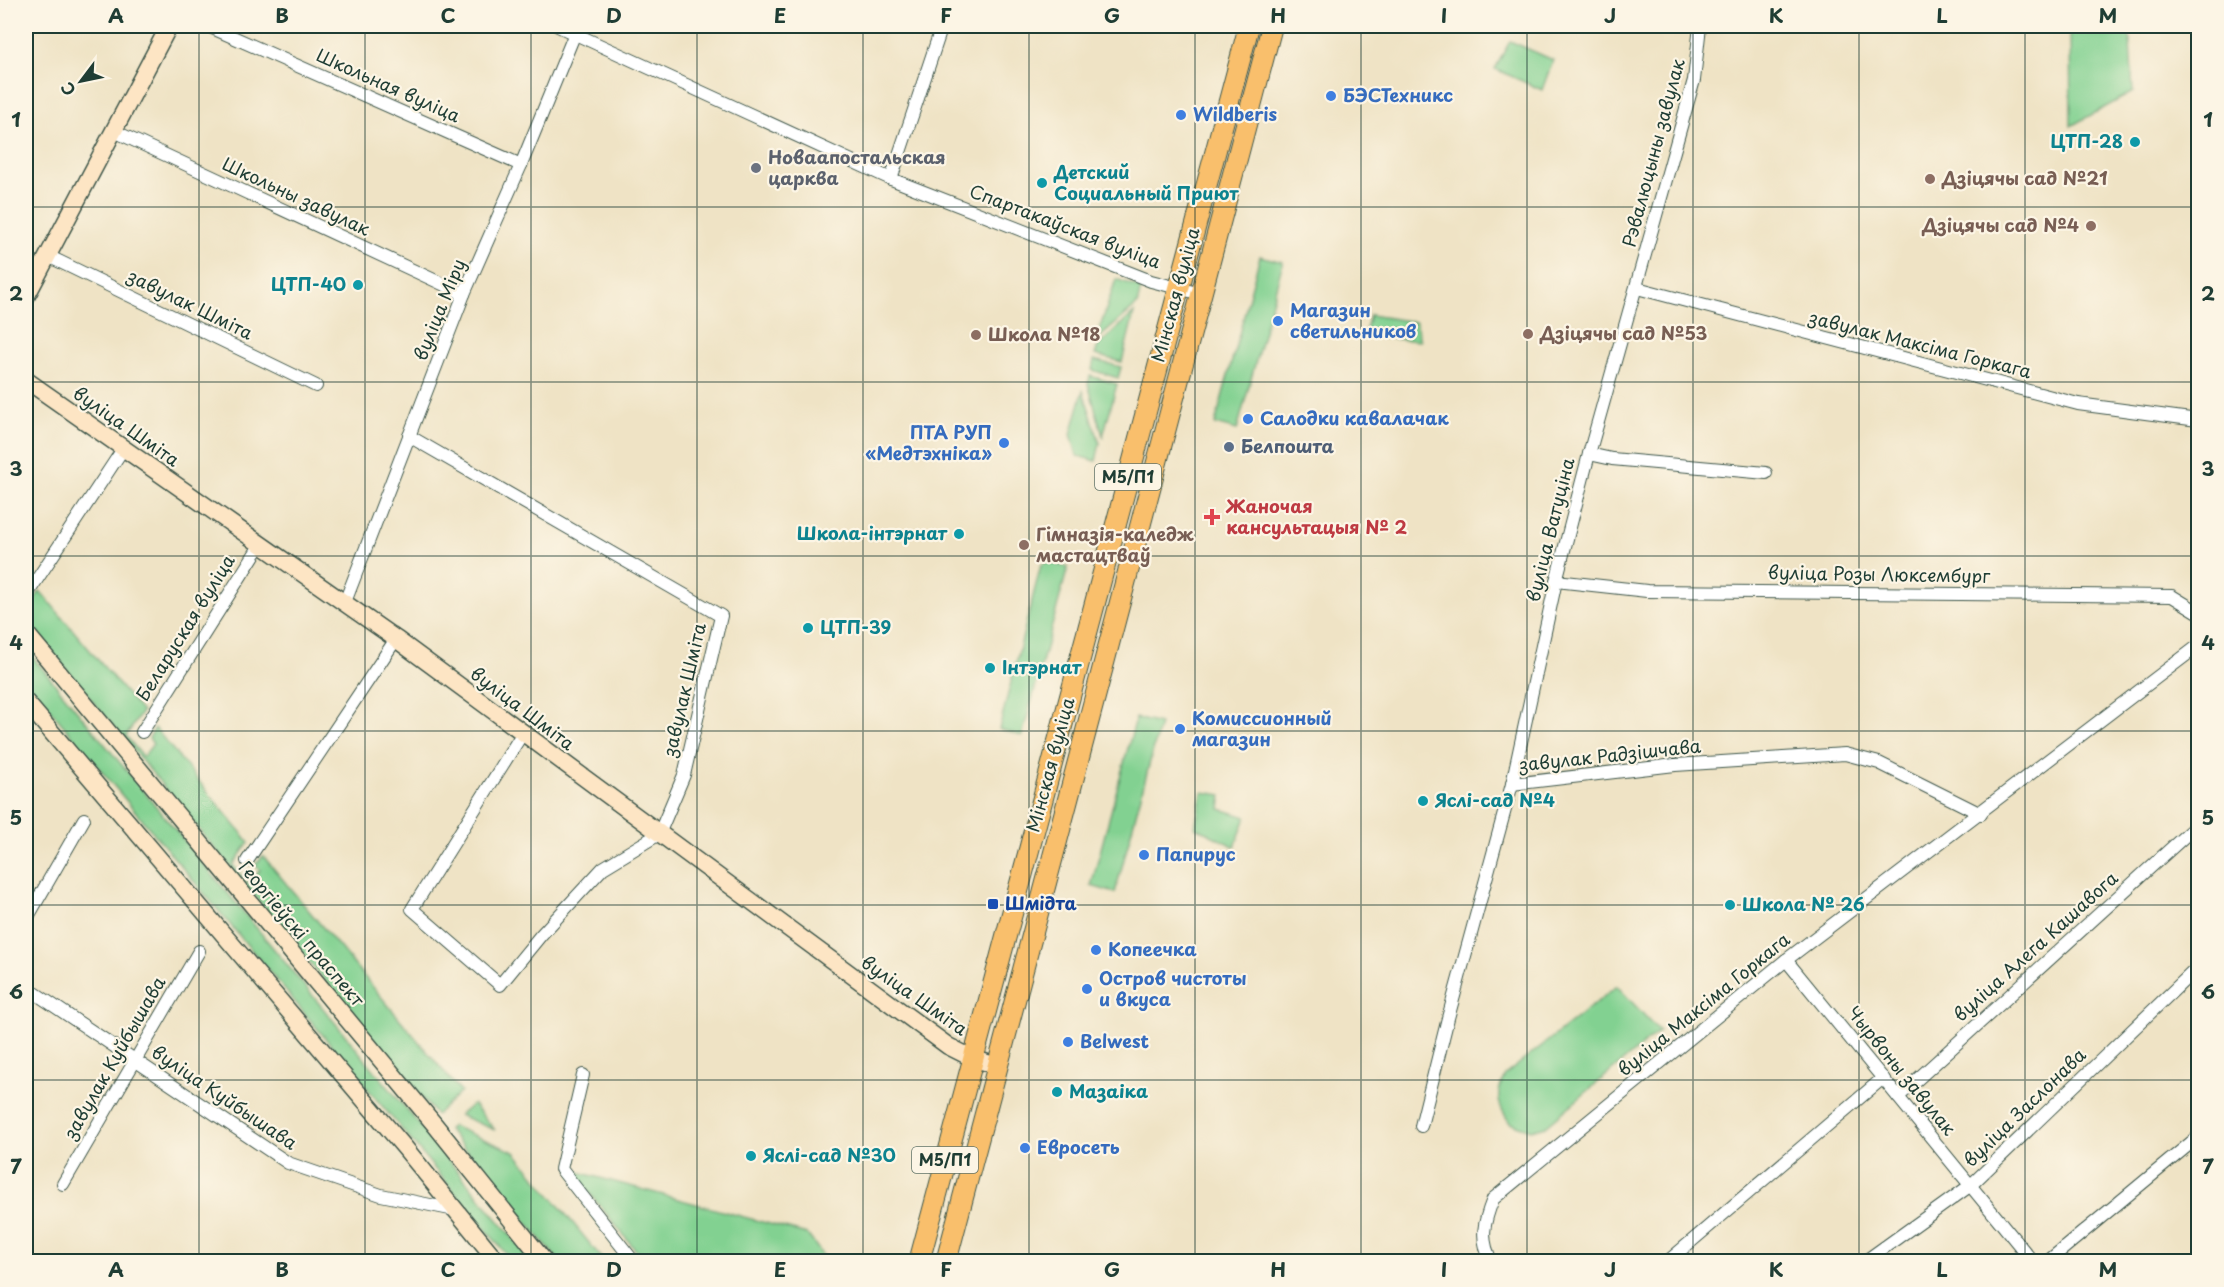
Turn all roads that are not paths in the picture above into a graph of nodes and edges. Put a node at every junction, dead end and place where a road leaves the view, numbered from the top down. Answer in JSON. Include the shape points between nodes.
{"nodes":[{"id":1,"x":169,"y":26,"type":"edge"},
{"id":2,"x":208,"y":26,"type":"edge"},
{"id":3,"x":558,"y":26,"type":"edge"},
{"id":4,"x":942,"y":26,"type":"edge"},
{"id":5,"x":1249,"y":26,"type":"edge"},
{"id":6,"x":1272,"y":26,"type":"edge"},
{"id":7,"x":1700,"y":26,"type":"edge"},
{"id":8,"x":575,"y":33,"type":"junction"},
{"id":9,"x":114,"y":131,"type":"junction"},
{"id":10,"x":521,"y":165,"type":"junction"},
{"id":11,"x":891,"y":179,"type":"junction"},
{"id":12,"x":48,"y":256,"type":"junction"},
{"id":13,"x":1178,"y":288,"type":"junction"},
{"id":14,"x":1637,"y":288,"type":"junction"},
{"id":15,"x":464,"y":294,"type":"junction"},
{"id":16,"x":1201,"y":294,"type":"junction"},
{"id":17,"x":26,"y":297,"type":"edge"},
{"id":18,"x":26,"y":380,"type":"edge"},
{"id":19,"x":316,"y":386,"type":"dead end"},
{"id":20,"x":2199,"y":420,"type":"edge"},
{"id":21,"x":409,"y":436,"type":"junction"},
{"id":22,"x":123,"y":449,"type":"junction"},
{"id":23,"x":1589,"y":454,"type":"junction"},
{"id":24,"x":1766,"y":472,"type":"dead end"},
{"id":25,"x":261,"y":544,"type":"junction"},
{"id":26,"x":1556,"y":581,"type":"junction"},
{"id":27,"x":28,"y":593,"type":"dead end"},
{"id":28,"x":345,"y":602,"type":"junction"},
{"id":29,"x":2199,"y":612,"type":"edge"},
{"id":30,"x":26,"y":633,"type":"edge"},
{"id":31,"x":396,"y":639,"type":"junction"},
{"id":32,"x":2199,"y":646,"type":"edge"},
{"id":33,"x":26,"y":702,"type":"edge"},
{"id":34,"x":142,"y":732,"type":"dead end"},
{"id":35,"x":522,"y":734,"type":"junction"},
{"id":36,"x":1512,"y":784,"type":"junction"},
{"id":37,"x":1981,"y":814,"type":"junction"},
{"id":38,"x":84,"y":819,"type":"dead end"},
{"id":39,"x":2199,"y":824,"type":"edge"},
{"id":40,"x":659,"y":834,"type":"junction"},
{"id":41,"x":247,"y":861,"type":"dead end"},
{"id":42,"x":26,"y":920,"type":"edge"},
{"id":43,"x":200,"y":951,"type":"dead end"},
{"id":44,"x":1786,"y":960,"type":"junction"},
{"id":45,"x":2199,"y":967,"type":"edge"},
{"id":46,"x":26,"y":987,"type":"edge"},
{"id":47,"x":972,"y":1058,"type":"junction"},
{"id":48,"x":135,"y":1060,"type":"junction"},
{"id":49,"x":997,"y":1066,"type":"junction"},
{"id":50,"x":583,"y":1075,"type":"dead end"},
{"id":51,"x":1883,"y":1078,"type":"junction"},
{"id":52,"x":1898,"y":1097,"type":"junction"},
{"id":53,"x":1421,"y":1126,"type":"dead end"},
{"id":54,"x":2199,"y":1137,"type":"edge"},
{"id":55,"x":63,"y":1185,"type":"dead end"},
{"id":56,"x":1971,"y":1185,"type":"junction"},
{"id":57,"x":455,"y":1210,"type":"junction"},
{"id":58,"x":498,"y":1262,"type":"edge"},
{"id":59,"x":545,"y":1262,"type":"edge"},
{"id":60,"x":634,"y":1262,"type":"edge"},
{"id":61,"x":919,"y":1262,"type":"edge"},
{"id":62,"x":946,"y":1262,"type":"edge"},
{"id":63,"x":1492,"y":1262,"type":"edge"},
{"id":64,"x":1667,"y":1262,"type":"edge"},
{"id":65,"x":1864,"y":1262,"type":"edge"},
{"id":66,"x":2033,"y":1262,"type":"edge"},
{"id":67,"x":2047,"y":1262,"type":"edge"}],
"edges":[{"from":1,"to":9,"type":"main road"},
{"from":2,"to":10,"type":"street","name":"Школьная вуліца"},
{"from":3,"to":8,"type":"street","name":"Спартакаўская вуліца"},
{"from":4,"to":11,"type":"street"},
{"from":5,"to":13,"type":"main road","name":"Мінская вуліца","number":"М5/П1"},
{"from":6,"to":16,"type":"main road","name":"Мінская вуліца","number":"М5/П1"},
{"from":7,"to":14,"type":"street","name":"Рэвалюцыны завулак","via":[[1694,80]]},
{"from":8,"to":10,"type":"street","name":"вуліца Міру"},
{"from":8,"to":11,"type":"street","name":"Спартакаўская вуліца"},
{"from":9,"to":12,"type":"main road"},
{"from":9,"to":15,"type":"street","name":"Школьны завулак"},
{"from":10,"to":15,"type":"street","name":"вуліца Міру"},
{"from":11,"to":13,"type":"street","name":"Спартакаўская вуліца","via":[[1151,281]]},
{"from":12,"to":17,"type":"main road"},
{"from":12,"to":19,"type":"street","name":"завулак Шміта"},
{"from":13,"to":16,"type":"street","name":"Спартакаўская вуліца"},
{"from":13,"to":47,"type":"main road","name":"Мінская вуліца","number":"М5/П1"},
{"from":14,"to":20,"type":"street","name":"завулак Максіма Горкага","via":[[2078,404]]},
{"from":14,"to":23,"type":"street","name":"вуліца Ватуціна"},
{"from":15,"to":21,"type":"street","name":"вуліца Міру"},
{"from":16,"to":49,"type":"main road","name":"Мінская вуліца","number":"М5/П1"},
{"from":18,"to":22,"type":"main road","name":"вуліца Шміта"},
{"from":21,"to":28,"type":"street","name":"вуліца Міру"},
{"from":21,"to":40,"type":"street","name":"завулак Шміта","via":[[721,616],[684,775]]},
{"from":22,"to":25,"type":"main road","name":"вуліца Шміта"},
{"from":22,"to":27,"type":"street"},
{"from":23,"to":24,"type":"street"},
{"from":23,"to":26,"type":"street","name":"вуліца Ватуціна"},
{"from":25,"to":28,"type":"main road","name":"вуліца Шміта"},
{"from":25,"to":34,"type":"street","name":"Беларуская вуліца"},
{"from":26,"to":29,"type":"street","name":"вуліца Розы Люксембург","via":[[1647,591],[2172,596]]},
{"from":26,"to":36,"type":"street","name":"вуліца Ватуціна"},
{"from":28,"to":31,"type":"main road","name":"вуліца Шміта"},
{"from":30,"to":59,"type":"main road","name":"Георгіеўскі праспект"},
{"from":31,"to":35,"type":"main road","name":"вуліца Шміта"},
{"from":31,"to":41,"type":"street"},
{"from":32,"to":37,"type":"street","name":"вуліца Максіма Горкага"},
{"from":33,"to":57,"type":"main road"},
{"from":35,"to":40,"type":"main road","name":"вуліца Шміта"},
{"from":35,"to":40,"type":"street","via":[[412,909],[500,985],[603,868]]},
{"from":36,"to":37,"type":"street","name":"завулак Радзішчава","via":[[1675,765],[1845,754],[1879,763]]},
{"from":36,"to":53,"type":"street","name":"завулак Радзішчава"},
{"from":37,"to":44,"type":"street","name":"вуліца Максіма Горкага"},
{"from":38,"to":42,"type":"street"},
{"from":39,"to":52,"type":"street","name":"вуліца Алега Кашавога"},
{"from":40,"to":47,"type":"main road","name":"вуліца Шміта","via":[[948,1046]]},
{"from":43,"to":48,"type":"street","name":"завулак Куйбышава"},
{"from":44,"to":51,"type":"street","name":"Чырвоны завулак"},
{"from":44,"to":63,"type":"street","name":"вуліца Максіма Горкага","via":[[1492,1199],[1483,1241]]},
{"from":45,"to":56,"type":"street","name":"вуліца Заслонава"},
{"from":46,"to":48,"type":"street","name":"вуліца Куйбышава"},
{"from":47,"to":49,"type":"main road","name":"вуліца Шміта"},
{"from":47,"to":61,"type":"main road","name":"Мінская вуліца","number":"М5/П1"},
{"from":48,"to":55,"type":"street","name":"завулак Куйбышава"},
{"from":48,"to":57,"type":"street","name":"вуліца Куйбышава","via":[[288,1163],[381,1195]]},
{"from":49,"to":62,"type":"main road","name":"Мінская вуліца","number":"М5/П1"},
{"from":50,"to":60,"type":"street","via":[[561,1168]]},
{"from":51,"to":52,"type":"street","name":"Чырвоны завулак"},
{"from":51,"to":64,"type":"street"},
{"from":52,"to":56,"type":"street","name":"Чырвоны завулак"},
{"from":54,"to":67,"type":"street"},
{"from":56,"to":65,"type":"street","name":"вуліца Заслонава"},
{"from":56,"to":66,"type":"street","name":"Чырвоны завулак"},
{"from":57,"to":58,"type":"main road"}]}
